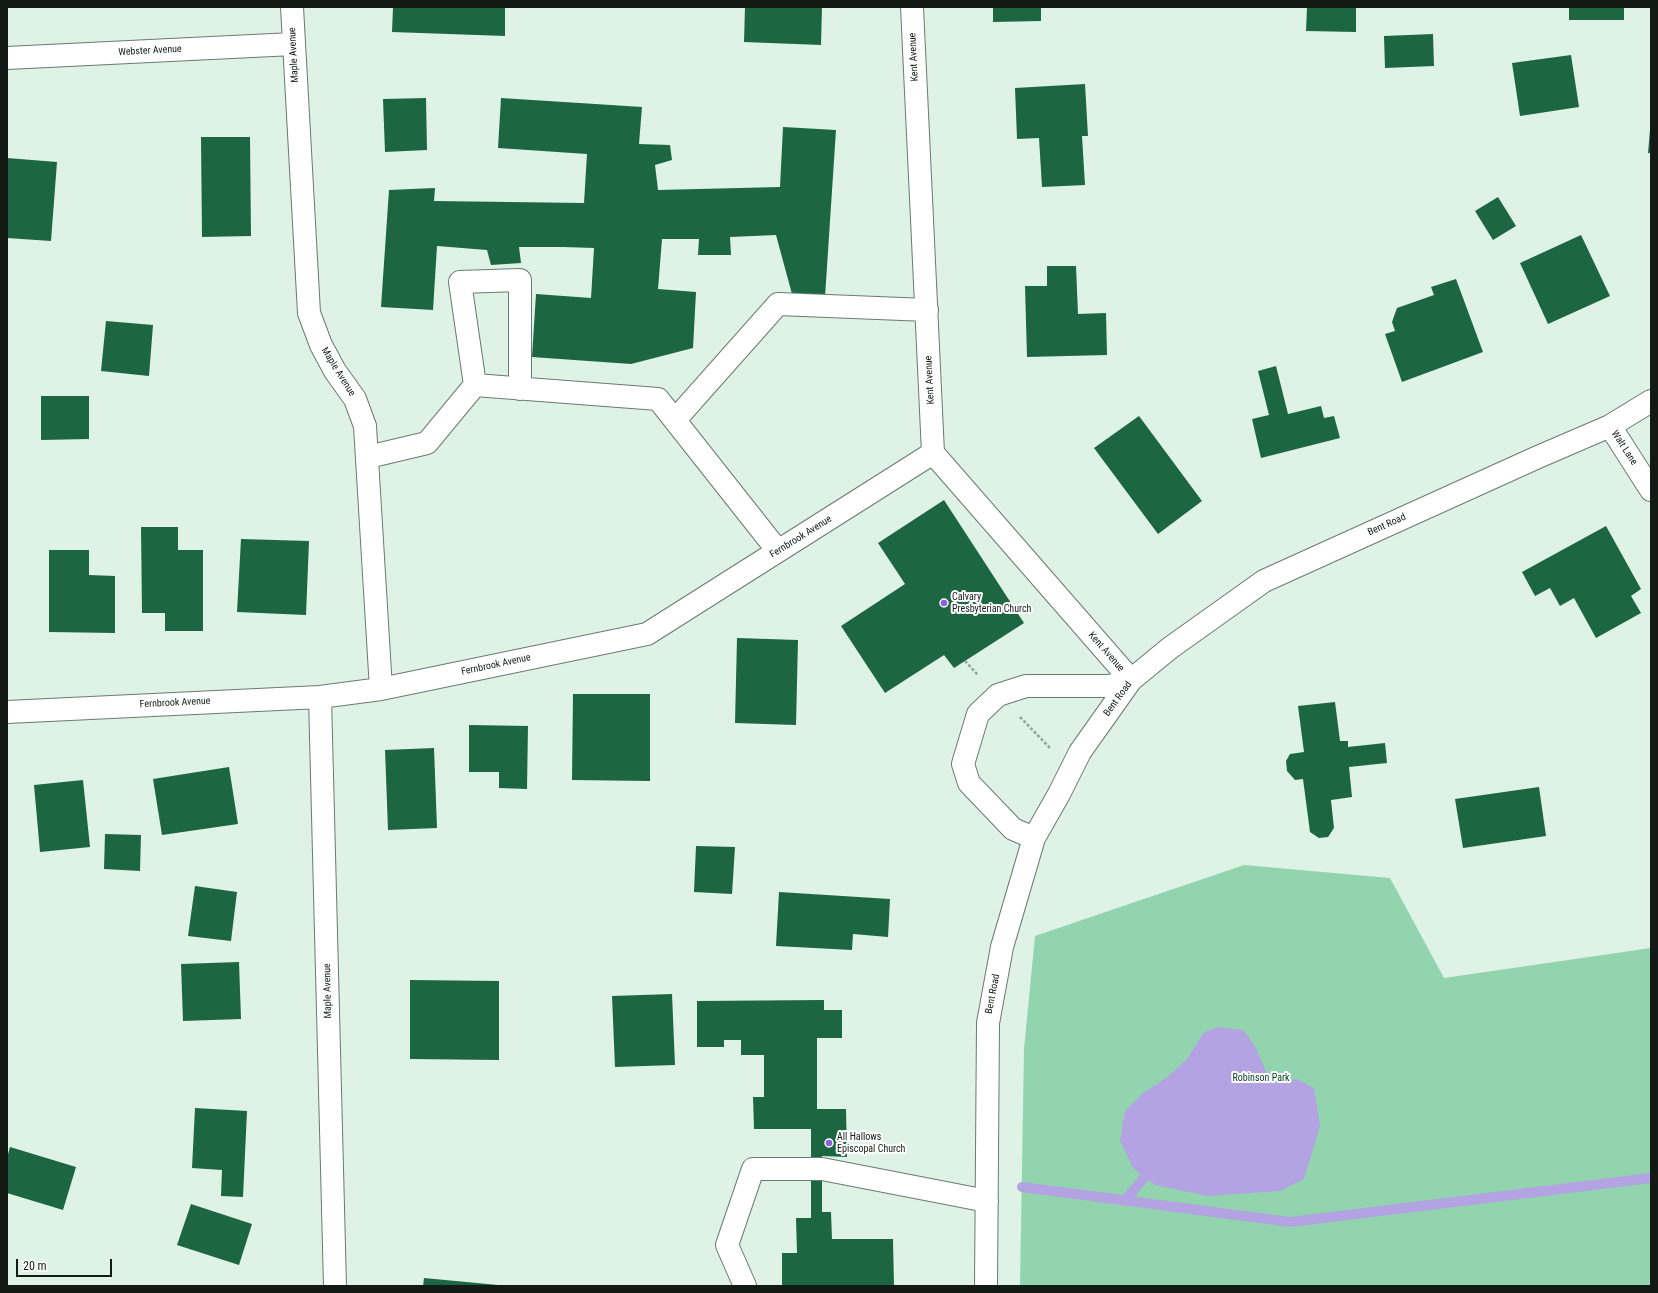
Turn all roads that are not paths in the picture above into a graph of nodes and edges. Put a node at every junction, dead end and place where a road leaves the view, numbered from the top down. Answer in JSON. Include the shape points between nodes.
{"nodes":[{"id":1,"x":292,"y":7,"type":"edge"},
{"id":2,"x":912,"y":7,"type":"edge"},
{"id":3,"x":293,"y":44,"type":"junction"},
{"id":4,"x":7,"y":58,"type":"edge"},
{"id":5,"x":927,"y":310,"type":"junction"},
{"id":6,"x":475,"y":385,"type":"junction"},
{"id":7,"x":520,"y":389,"type":"junction"},
{"id":8,"x":1651,"y":401,"type":"edge"},
{"id":9,"x":675,"y":420,"type":"junction"},
{"id":10,"x":1610,"y":426,"type":"junction"},
{"id":11,"x":933,"y":453,"type":"junction"},
{"id":12,"x":368,"y":457,"type":"junction"},
{"id":13,"x":1651,"y":490,"type":"edge"},
{"id":14,"x":778,"y":551,"type":"junction"},
{"id":15,"x":1131,"y":680,"type":"junction"},
{"id":16,"x":382,"y":689,"type":"junction"},
{"id":17,"x":320,"y":696,"type":"junction"},
{"id":18,"x":7,"y":712,"type":"edge"},
{"id":19,"x":1034,"y":838,"type":"junction"},
{"id":20,"x":987,"y":1201,"type":"junction"},
{"id":21,"x":335,"y":1286,"type":"edge"},
{"id":22,"x":745,"y":1286,"type":"edge"},
{"id":23,"x":986,"y":1286,"type":"edge"}],
"edges":[{"from":1,"to":3,"type":"street","name":"Maple Avenue"},
{"from":2,"to":5,"type":"street","name":"Kent Avenue"},
{"from":3,"to":4,"type":"street","name":"Webster Avenue"},
{"from":3,"to":12,"type":"street","name":"Maple Avenue","via":[[309,313],[321,345],[335,371],[355,399],[365,426]]},
{"from":5,"to":9,"type":"street","via":[[778,304]]},
{"from":5,"to":11,"type":"street","name":"Kent Avenue"},
{"from":6,"to":7,"type":"street"},
{"from":6,"to":7,"type":"street","via":[[460,282],[520,280]]},
{"from":6,"to":12,"type":"street","via":[[427,443]]},
{"from":7,"to":9,"type":"street","via":[[658,399]]},
{"from":8,"to":10,"type":"street","name":"Bent Road"},
{"from":9,"to":14,"type":"street"},
{"from":10,"to":13,"type":"street","name":"Walt Lane"},
{"from":10,"to":15,"type":"street","name":"Bent Road","via":[[1264,581],[1170,648]]},
{"from":11,"to":14,"type":"street","name":"Fernbrook Avenue"},
{"from":11,"to":15,"type":"street","name":"Kent Avenue"},
{"from":12,"to":16,"type":"street","name":"Maple Avenue"},
{"from":14,"to":16,"type":"street","name":"Fernbrook Avenue","via":[[647,634]]},
{"from":15,"to":19,"type":"street","name":"Bent Road","via":[[1080,752]]},
{"from":15,"to":19,"type":"street","via":[[1109,686],[1026,686],[998,695],[978,714],[963,764],[969,783],[1013,829]]},
{"from":16,"to":17,"type":"street","name":"Fernbrook Avenue"},
{"from":17,"to":18,"type":"street","name":"Fernbrook Avenue"},
{"from":17,"to":21,"type":"street","name":"Maple Avenue"},
{"from":19,"to":20,"type":"street","name":"Bent Road","via":[[1002,947],[988,1023]]},
{"from":20,"to":22,"type":"street","via":[[817,1169],[753,1169],[727,1245]]},
{"from":20,"to":23,"type":"street","name":"Bent Road"}]}
